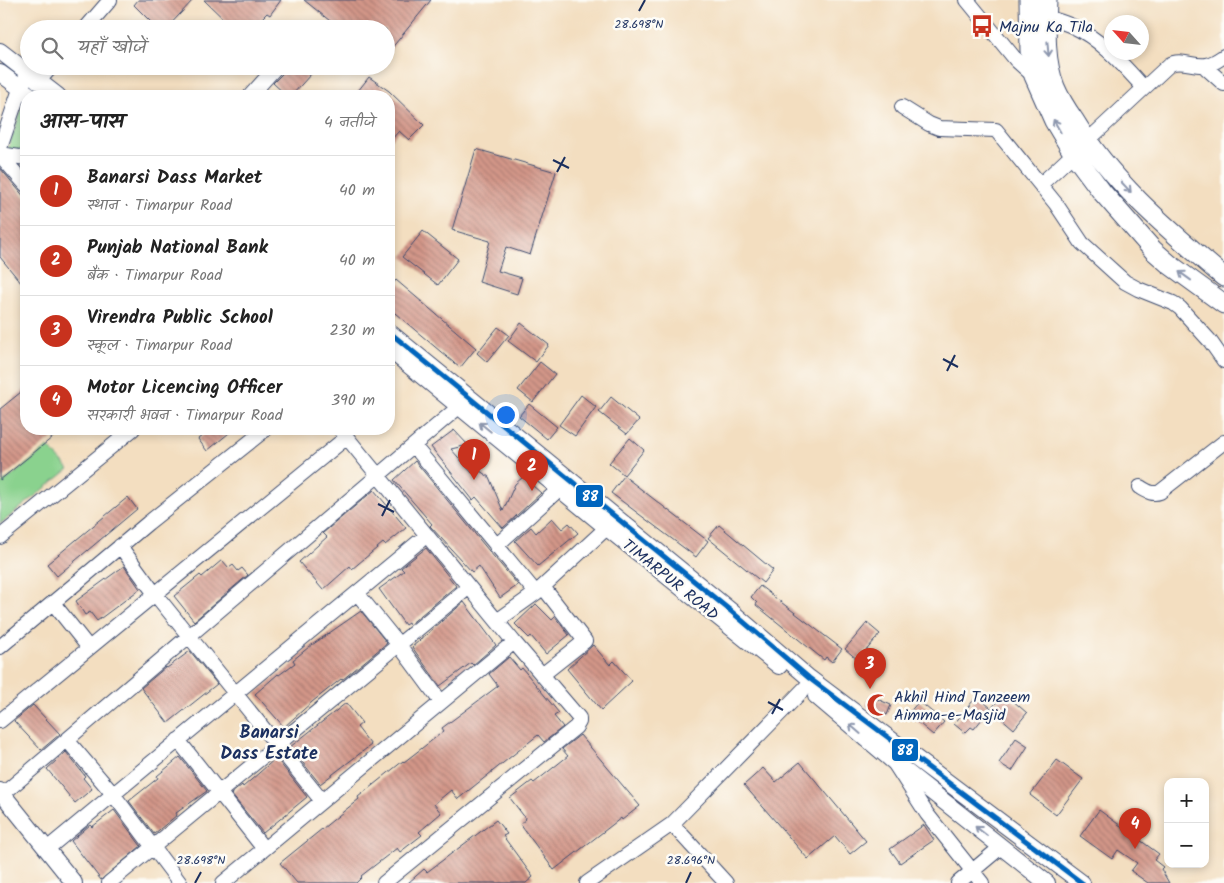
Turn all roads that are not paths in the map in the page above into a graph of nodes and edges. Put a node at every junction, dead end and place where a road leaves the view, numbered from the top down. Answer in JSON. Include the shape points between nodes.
{"nodes":[{"id":1,"x":110,"y":0,"type":"edge"},
{"id":2,"x":967,"y":0,"type":"edge"},
{"id":3,"x":1028,"y":6,"type":"edge"},
{"id":4,"x":1047,"y":9,"type":"edge"},
{"id":5,"x":93,"y":20,"type":"edge"},
{"id":6,"x":0,"y":51,"type":"edge"},
{"id":7,"x":1224,"y":56,"type":"edge"},
{"id":8,"x":1204,"y":66,"type":"junction"},
{"id":9,"x":0,"y":73,"type":"edge"},
{"id":10,"x":20,"y":74,"type":"edge"},
{"id":11,"x":20,"y":75,"type":"edge"},
{"id":12,"x":41,"y":75,"type":"edge"},
{"id":13,"x":270,"y":75,"type":"edge"},
{"id":14,"x":1034,"y":76,"type":"junction"},
{"id":15,"x":1224,"y":84,"type":"edge"},
{"id":16,"x":29,"y":85,"type":"edge"},
{"id":17,"x":1055,"y":87,"type":"junction"},
{"id":18,"x":1144,"y":88,"type":"junction"},
{"id":19,"x":42,"y":90,"type":"edge"},
{"id":20,"x":256,"y":90,"type":"edge"},
{"id":21,"x":20,"y":105,"type":"edge"},
{"id":22,"x":902,"y":107,"type":"dead end"},
{"id":23,"x":1079,"y":147,"type":"junction"},
{"id":24,"x":0,"y":148,"type":"edge"},
{"id":25,"x":0,"y":154,"type":"edge"},
{"id":26,"x":20,"y":157,"type":"edge"},
{"id":27,"x":20,"y":178,"type":"edge"},
{"id":28,"x":1041,"y":184,"type":"junction"},
{"id":29,"x":1224,"y":277,"type":"edge"},
{"id":30,"x":1224,"y":304,"type":"edge"},
{"id":31,"x":395,"y":338,"type":"edge"},
{"id":32,"x":395,"y":353,"type":"edge"},
{"id":33,"x":1224,"y":360,"type":"edge"},
{"id":34,"x":465,"y":402,"type":"junction"},
{"id":35,"x":126,"y":435,"type":"edge"},
{"id":36,"x":259,"y":435,"type":"edge"},
{"id":37,"x":341,"y":435,"type":"edge"},
{"id":38,"x":345,"y":435,"type":"edge"},
{"id":39,"x":1224,"y":442,"type":"edge"},
{"id":40,"x":414,"y":446,"type":"junction"},
{"id":41,"x":379,"y":476,"type":"junction"},
{"id":42,"x":565,"y":484,"type":"junction"},
{"id":43,"x":1140,"y":487,"type":"dead end"},
{"id":44,"x":612,"y":523,"type":"junction"},
{"id":45,"x":427,"y":535,"type":"junction"},
{"id":46,"x":0,"y":537,"type":"edge"},
{"id":47,"x":120,"y":546,"type":"junction"},
{"id":48,"x":496,"y":546,"type":"junction"},
{"id":49,"x":469,"y":587,"type":"junction"},
{"id":50,"x":539,"y":590,"type":"junction"},
{"id":51,"x":357,"y":593,"type":"junction"},
{"id":52,"x":155,"y":594,"type":"junction"},
{"id":53,"x":53,"y":603,"type":"junction"},
{"id":54,"x":497,"y":621,"type":"junction"},
{"id":55,"x":189,"y":636,"type":"junction"},
{"id":56,"x":514,"y":642,"type":"junction"},
{"id":57,"x":399,"y":645,"type":"junction"},
{"id":58,"x":0,"y":647,"type":"edge"},
{"id":59,"x":89,"y":648,"type":"junction"},
{"id":60,"x":542,"y":675,"type":"junction"},
{"id":61,"x":810,"y":684,"type":"junction"},
{"id":62,"x":235,"y":694,"type":"junction"},
{"id":63,"x":441,"y":702,"type":"junction"},
{"id":64,"x":0,"y":721,"type":"edge"},
{"id":65,"x":67,"y":740,"type":"junction"},
{"id":66,"x":178,"y":740,"type":"junction"},
{"id":67,"x":277,"y":745,"type":"junction"},
{"id":68,"x":905,"y":750,"type":"junction"},
{"id":69,"x":894,"y":762,"type":"junction"},
{"id":70,"x":1,"y":792,"type":"edge"},
{"id":71,"x":219,"y":792,"type":"junction"},
{"id":72,"x":112,"y":794,"type":"junction"},
{"id":73,"x":322,"y":801,"type":"junction"},
{"id":74,"x":672,"y":824,"type":"junction"},
{"id":75,"x":152,"y":847,"type":"junction"},
{"id":76,"x":1001,"y":847,"type":"junction"},
{"id":77,"x":47,"y":849,"type":"junction"},
{"id":78,"x":264,"y":850,"type":"junction"},
{"id":79,"x":972,"y":871,"type":"junction"},
{"id":80,"x":74,"y":883,"type":"edge"},
{"id":81,"x":109,"y":883,"type":"edge"},
{"id":82,"x":180,"y":883,"type":"edge"},
{"id":83,"x":223,"y":883,"type":"edge"},
{"id":84,"x":384,"y":883,"type":"edge"},
{"id":85,"x":587,"y":883,"type":"edge"},
{"id":86,"x":726,"y":883,"type":"edge"},
{"id":87,"x":958,"y":883,"type":"edge"},
{"id":88,"x":982,"y":883,"type":"edge"},
{"id":89,"x":1047,"y":883,"type":"edge"},
{"id":90,"x":1082,"y":883,"type":"edge"}],
"edges":[{"from":1,"to":5,"type":"street"},
{"from":2,"to":14,"type":"street","via":[[1016,60]]},
{"from":3,"to":4,"type":"street"},
{"from":3,"to":14,"type":"main road"},
{"from":4,"to":17,"type":"main road","one_way":true,"via":[[1047,50]]},
{"from":4,"to":18,"type":"street","via":[[1117,59]]},
{"from":6,"to":10,"type":"street"},
{"from":7,"to":8,"type":"street"},
{"from":8,"to":15,"type":"street"},
{"from":8,"to":18,"type":"street","via":[[1171,63]]},
{"from":9,"to":16,"type":"street"},
{"from":11,"to":16,"type":"street"},
{"from":12,"to":16,"type":"street"},
{"from":13,"to":20,"type":"street"},
{"from":14,"to":17,"type":"street"},
{"from":23,"to":14,"type":"main road","one_way":true,"via":[[1054,121]]},
{"from":16,"to":19,"type":"street"},
{"from":17,"to":23,"type":"main road"},
{"from":18,"to":23,"type":"street"},
{"from":21,"to":24,"type":"street"},
{"from":22,"to":28,"type":"street","via":[[939,128],[996,130]]},
{"from":23,"to":28,"type":"street"},
{"from":23,"to":29,"type":"main road","one_way":true,"via":[[1118,178],[1158,221]]},
{"from":30,"to":23,"type":"main road","one_way":true,"via":[[1153,250],[1102,192]]},
{"from":25,"to":26,"type":"street"},
{"from":25,"to":27,"type":"street"},
{"from":28,"to":33,"type":"street","via":[[1082,243],[1125,282],[1180,308]]},
{"from":31,"to":34,"type":"street","name":"TIMARPUR ROAD"},
{"from":32,"to":34,"type":"street","name":"TIMARPUR ROAD"},
{"from":34,"to":40,"type":"street"},
{"from":34,"to":42,"type":"street","name":"TIMARPUR ROAD"},
{"from":35,"to":46,"type":"street"},
{"from":36,"to":47,"type":"street"},
{"from":37,"to":52,"type":"street"},
{"from":38,"to":41,"type":"street"},
{"from":39,"to":43,"type":"street","via":[[1160,492],[1150,493]]},
{"from":40,"to":41,"type":"street"},
{"from":40,"to":48,"type":"street"},
{"from":41,"to":45,"type":"street"},
{"from":41,"to":55,"type":"street"},
{"from":42,"to":44,"type":"street","name":"TIMARPUR ROAD"},
{"from":42,"to":48,"type":"street"},
{"from":44,"to":50,"type":"street"},
{"from":44,"to":61,"type":"street","name":"TIMARPUR ROAD","via":[[732,612]]},
{"from":45,"to":49,"type":"street"},
{"from":45,"to":51,"type":"street"},
{"from":47,"to":52,"type":"street"},
{"from":47,"to":53,"type":"street"},
{"from":48,"to":50,"type":"street"},
{"from":49,"to":54,"type":"street"},
{"from":49,"to":57,"type":"street"},
{"from":50,"to":54,"type":"street"},
{"from":50,"to":60,"type":"street","via":[[585,641]]},
{"from":51,"to":57,"type":"street"},
{"from":51,"to":62,"type":"street"},
{"from":52,"to":55,"type":"street"},
{"from":52,"to":59,"type":"street"},
{"from":53,"to":58,"type":"street"},
{"from":53,"to":59,"type":"street"},
{"from":54,"to":56,"type":"street"},
{"from":55,"to":62,"type":"street"},
{"from":55,"to":65,"type":"street"},
{"from":56,"to":60,"type":"street"},
{"from":56,"to":63,"type":"street"},
{"from":57,"to":63,"type":"street"},
{"from":57,"to":67,"type":"street"},
{"from":59,"to":64,"type":"street"},
{"from":60,"to":84,"type":"street","via":[[579,718],[576,727]]},
{"from":61,"to":68,"type":"street","name":"TIMARPUR ROAD"},
{"from":69,"to":61,"type":"street","name":"TIMARPUR ROAD","one_way":true},
{"from":61,"to":74,"type":"street"},
{"from":62,"to":66,"type":"street"},
{"from":62,"to":67,"type":"street"},
{"from":63,"to":73,"type":"street"},
{"from":65,"to":70,"type":"street"},
{"from":65,"to":72,"type":"street"},
{"from":66,"to":71,"type":"street"},
{"from":66,"to":72,"type":"street"},
{"from":67,"to":71,"type":"street"},
{"from":67,"to":73,"type":"street"},
{"from":68,"to":69,"type":"street"},
{"from":68,"to":90,"type":"street","name":"TIMARPUR ROAD"},
{"from":76,"to":69,"type":"street","name":"TIMARPUR ROAD","one_way":true},
{"from":69,"to":79,"type":"street","via":[[927,814]]},
{"from":70,"to":77,"type":"street"},
{"from":71,"to":75,"type":"street"},
{"from":71,"to":78,"type":"street"},
{"from":72,"to":75,"type":"street"},
{"from":72,"to":77,"type":"street"},
{"from":73,"to":78,"type":"street"},
{"from":74,"to":85,"type":"street"},
{"from":74,"to":86,"type":"street"},
{"from":75,"to":81,"type":"street"},
{"from":75,"to":82,"type":"street"},
{"from":76,"to":79,"type":"street"},
{"from":76,"to":89,"type":"street","name":"TIMARPUR ROAD"},
{"from":77,"to":80,"type":"street"},
{"from":78,"to":83,"type":"street"},
{"from":79,"to":87,"type":"street"},
{"from":79,"to":88,"type":"street"}]}
